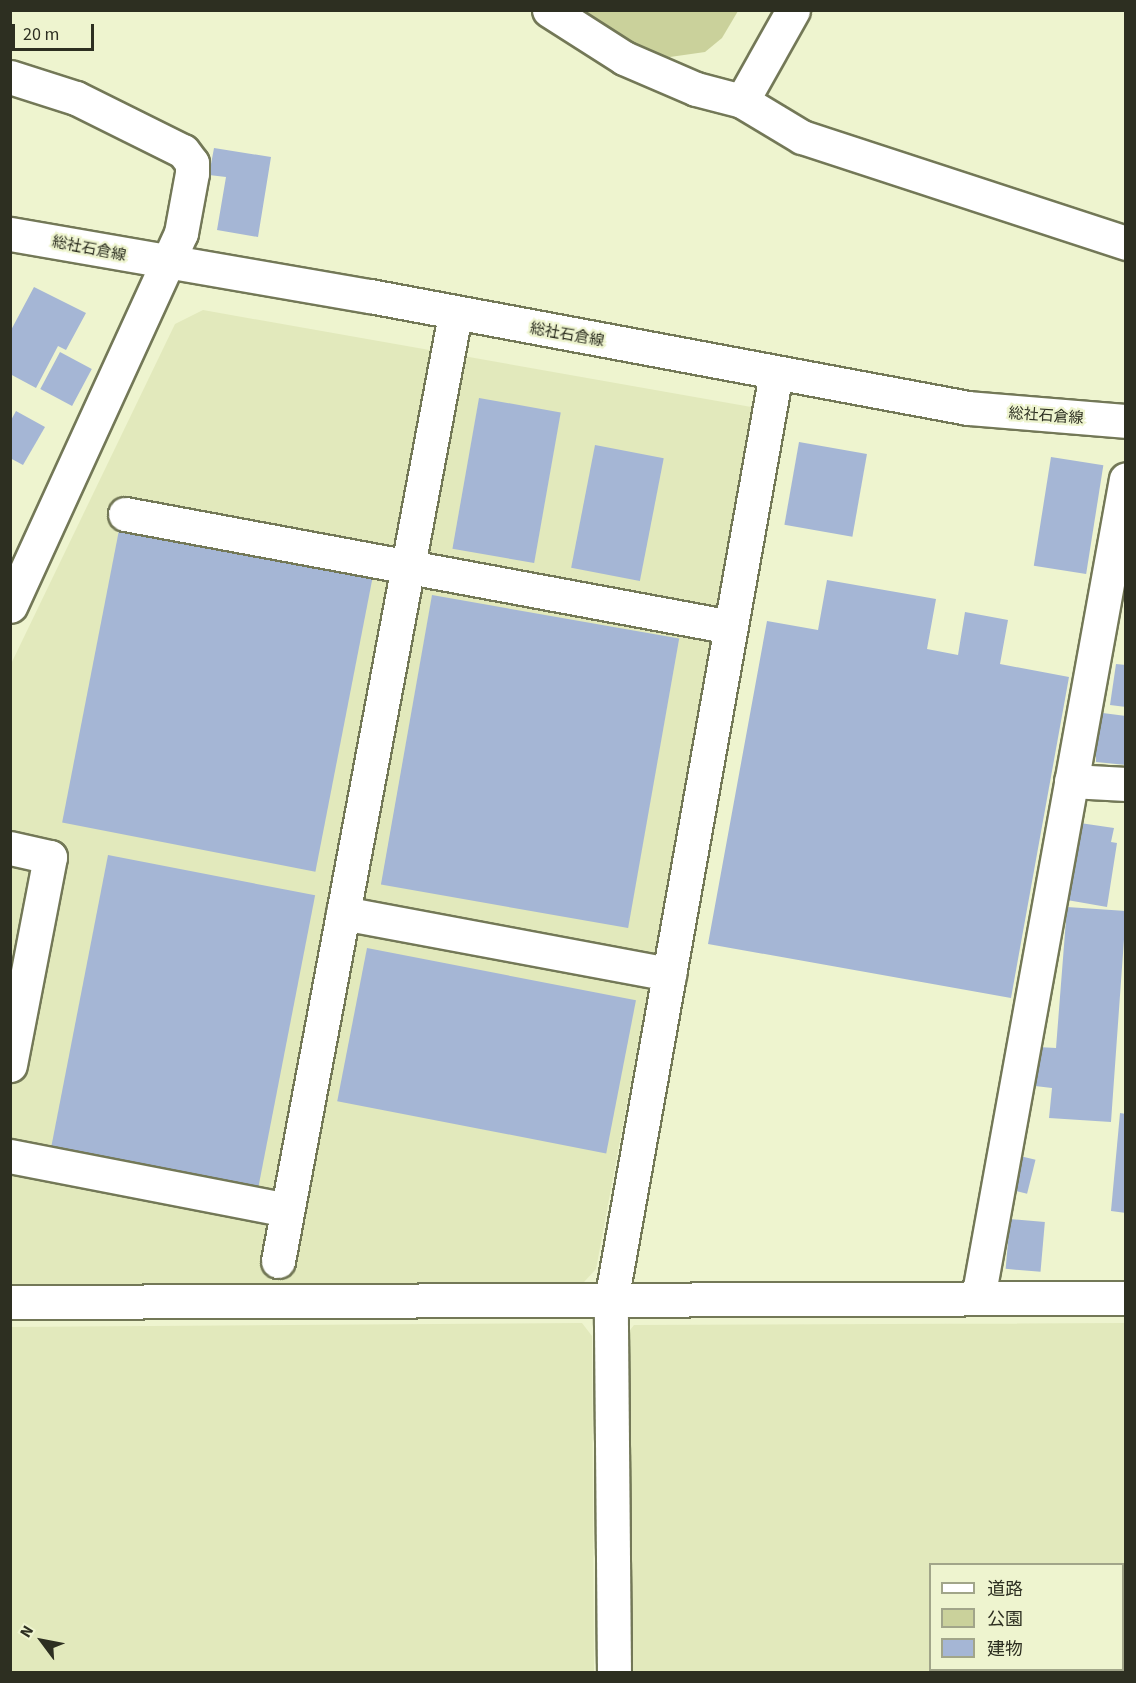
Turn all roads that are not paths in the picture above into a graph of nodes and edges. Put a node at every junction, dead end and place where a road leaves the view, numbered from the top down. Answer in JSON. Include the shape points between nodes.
{"nodes":[{"id":1,"x":549,"y":10,"type":"edge"},
{"id":2,"x":793,"y":10,"type":"edge"},
{"id":3,"x":10,"y":77,"type":"edge"},
{"id":4,"x":742,"y":101,"type":"junction"},
{"id":5,"x":10,"y":234,"type":"edge"},
{"id":6,"x":1125,"y":243,"type":"edge"},
{"id":7,"x":168,"y":263,"type":"junction"},
{"id":8,"x":455,"y":314,"type":"junction"},
{"id":9,"x":776,"y":373,"type":"junction"},
{"id":10,"x":1125,"y":421,"type":"edge"},
{"id":11,"x":1125,"y":479,"type":"edge"},
{"id":12,"x":125,"y":514,"type":"dead end"},
{"id":13,"x":407,"y":569,"type":"junction"},
{"id":14,"x":10,"y":606,"type":"edge"},
{"id":15,"x":731,"y":627,"type":"junction"},
{"id":16,"x":1071,"y":781,"type":"junction"},
{"id":17,"x":1125,"y":784,"type":"edge"},
{"id":18,"x":10,"y":848,"type":"edge"},
{"id":19,"x":343,"y":913,"type":"junction"},
{"id":20,"x":669,"y":974,"type":"junction"},
{"id":21,"x":10,"y":1065,"type":"edge"},
{"id":22,"x":10,"y":1156,"type":"edge"},
{"id":23,"x":287,"y":1210,"type":"junction"},
{"id":24,"x":278,"y":1262,"type":"dead end"},
{"id":25,"x":978,"y":1298,"type":"junction"},
{"id":26,"x":1125,"y":1298,"type":"edge"},
{"id":27,"x":612,"y":1301,"type":"junction"},
{"id":28,"x":10,"y":1302,"type":"edge"},
{"id":29,"x":614,"y":1672,"type":"edge"}],
"edges":[{"from":1,"to":4,"type":"street","via":[[624,58],[696,89]]},
{"from":2,"to":4,"type":"street"},
{"from":3,"to":7,"type":"street","via":[[84,102],[189,157],[192,173],[181,233]]},
{"from":4,"to":6,"type":"street","via":[[802,137]]},
{"from":5,"to":7,"type":"street","name":"総社石倉線"},
{"from":7,"to":8,"type":"street","name":"総社石倉線"},
{"from":7,"to":14,"type":"street"},
{"from":8,"to":9,"type":"street","name":"総社石倉線"},
{"from":8,"to":13,"type":"street"},
{"from":9,"to":10,"type":"street","name":"総社石倉線","via":[[985,411]]},
{"from":9,"to":15,"type":"street"},
{"from":11,"to":16,"type":"street"},
{"from":12,"to":13,"type":"street"},
{"from":13,"to":15,"type":"street"},
{"from":13,"to":19,"type":"street"},
{"from":15,"to":20,"type":"street"},
{"from":16,"to":17,"type":"street"},
{"from":16,"to":25,"type":"street"},
{"from":18,"to":21,"type":"street","via":[[50,857]]},
{"from":19,"to":20,"type":"street"},
{"from":19,"to":23,"type":"street"},
{"from":20,"to":27,"type":"street"},
{"from":22,"to":23,"type":"street"},
{"from":23,"to":24,"type":"street"},
{"from":25,"to":26,"type":"street"},
{"from":25,"to":27,"type":"street"},
{"from":27,"to":28,"type":"street"},
{"from":27,"to":29,"type":"street"}]}
